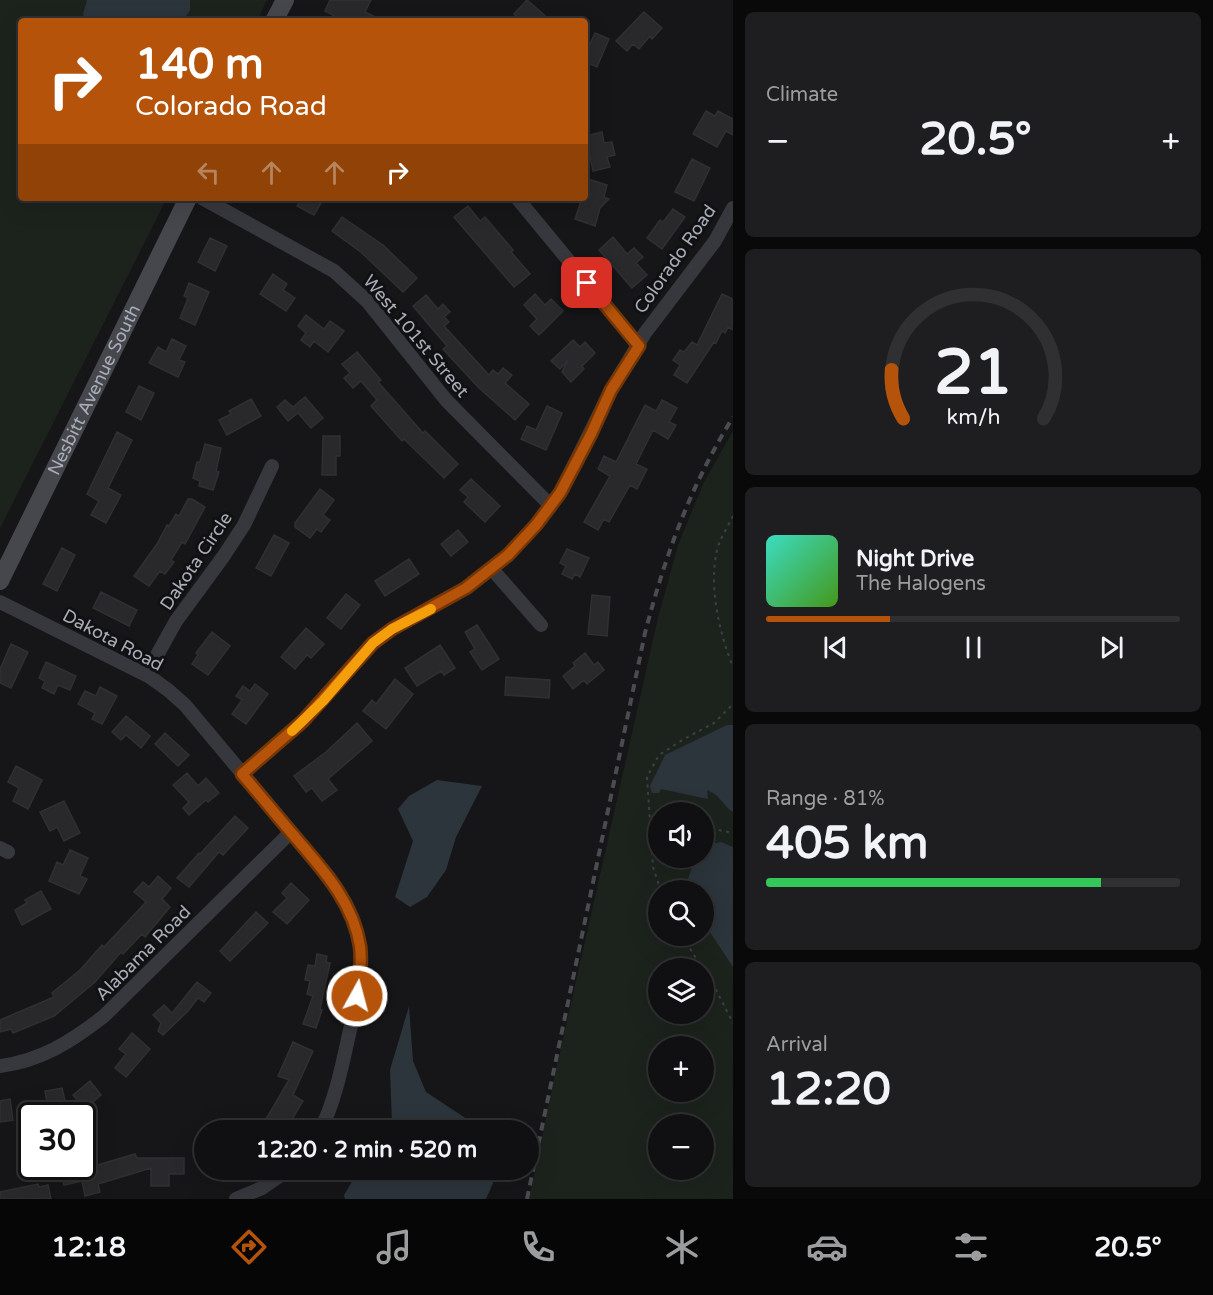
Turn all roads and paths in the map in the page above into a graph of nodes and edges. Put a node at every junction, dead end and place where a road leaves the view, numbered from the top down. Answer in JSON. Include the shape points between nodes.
{"nodes":[{"id":1,"x":285,"y":0,"type":"edge"},
{"id":2,"x":276,"y":18,"type":"edge"},
{"id":3,"x":187,"y":201,"type":"edge"},
{"id":4,"x":207,"y":201,"type":"edge"},
{"id":5,"x":519,"y":201,"type":"edge"},
{"id":6,"x":733,"y":208,"type":"edge"},
{"id":7,"x":639,"y":346,"type":"junction"},
{"id":8,"x":272,"y":466,"type":"dead end"},
{"id":9,"x":551,"y":506,"type":"junction"},
{"id":10,"x":733,"y":516,"type":"edge"},
{"id":11,"x":491,"y":568,"type":"junction"},
{"id":12,"x":0,"y":581,"type":"edge"},
{"id":13,"x":0,"y":602,"type":"edge"},
{"id":14,"x":540,"y":626,"type":"dead end"},
{"id":15,"x":733,"y":667,"type":"edge"},
{"id":16,"x":146,"y":675,"type":"junction"},
{"id":17,"x":733,"y":704,"type":"edge"},
{"id":18,"x":242,"y":774,"type":"junction"},
{"id":19,"x":648,"y":802,"type":"edge"},
{"id":20,"x":714,"y":829,"type":"edge"},
{"id":21,"x":291,"y":832,"type":"junction"},
{"id":22,"x":733,"y":833,"type":"edge"},
{"id":23,"x":714,"y":986,"type":"edge"},
{"id":24,"x":733,"y":1023,"type":"edge"},
{"id":25,"x":0,"y":1066,"type":"edge"},
{"id":26,"x":326,"y":1120,"type":"edge"},
{"id":27,"x":274,"y":1180,"type":"edge"},
{"id":28,"x":236,"y":1199,"type":"edge"}],
"edges":[{"from":1,"to":2,"type":"street"},
{"from":3,"to":12,"type":"street","name":"Nesbitt Avenue South"},
{"from":4,"to":9,"type":"street","name":"West 101st Street","via":[[334,271],[367,301],[446,400]]},
{"from":5,"to":7,"type":"street"},
{"from":6,"to":7,"type":"street","name":"Colorado Road","via":[[715,241],[662,309]]},
{"from":7,"to":9,"type":"street","name":"Colorado Road","via":[[611,390]]},
{"from":8,"to":16,"type":"street","name":"Dakota Circle","via":[[244,525],[176,621]]},
{"from":9,"to":11,"type":"street","name":"Colorado Road","via":[[508,555]]},
{"from":10,"to":15,"type":"path","via":[[719,543],[715,598],[723,642]]},
{"from":11,"to":14,"type":"street"},
{"from":11,"to":18,"type":"street","name":"Colorado Road","via":[[466,588],[373,643],[303,721]]},
{"from":13,"to":16,"type":"street","name":"Dakota Road"},
{"from":16,"to":18,"type":"street","name":"Dakota Road","via":[[185,705]]},
{"from":17,"to":19,"type":"path","via":[[714,723],[659,756],[647,777]]},
{"from":18,"to":21,"type":"street","name":"Dakota Road"},
{"from":20,"to":22,"type":"path"},
{"from":21,"to":25,"type":"street","name":"Alabama Road","via":[[78,1037],[50,1053]]},
{"from":21,"to":26,"type":"street","name":"Dakota Road","via":[[343,897],[360,946],[357,996],[338,1083]]},
{"from":23,"to":24,"type":"path"},
{"from":27,"to":28,"type":"street"}]}
